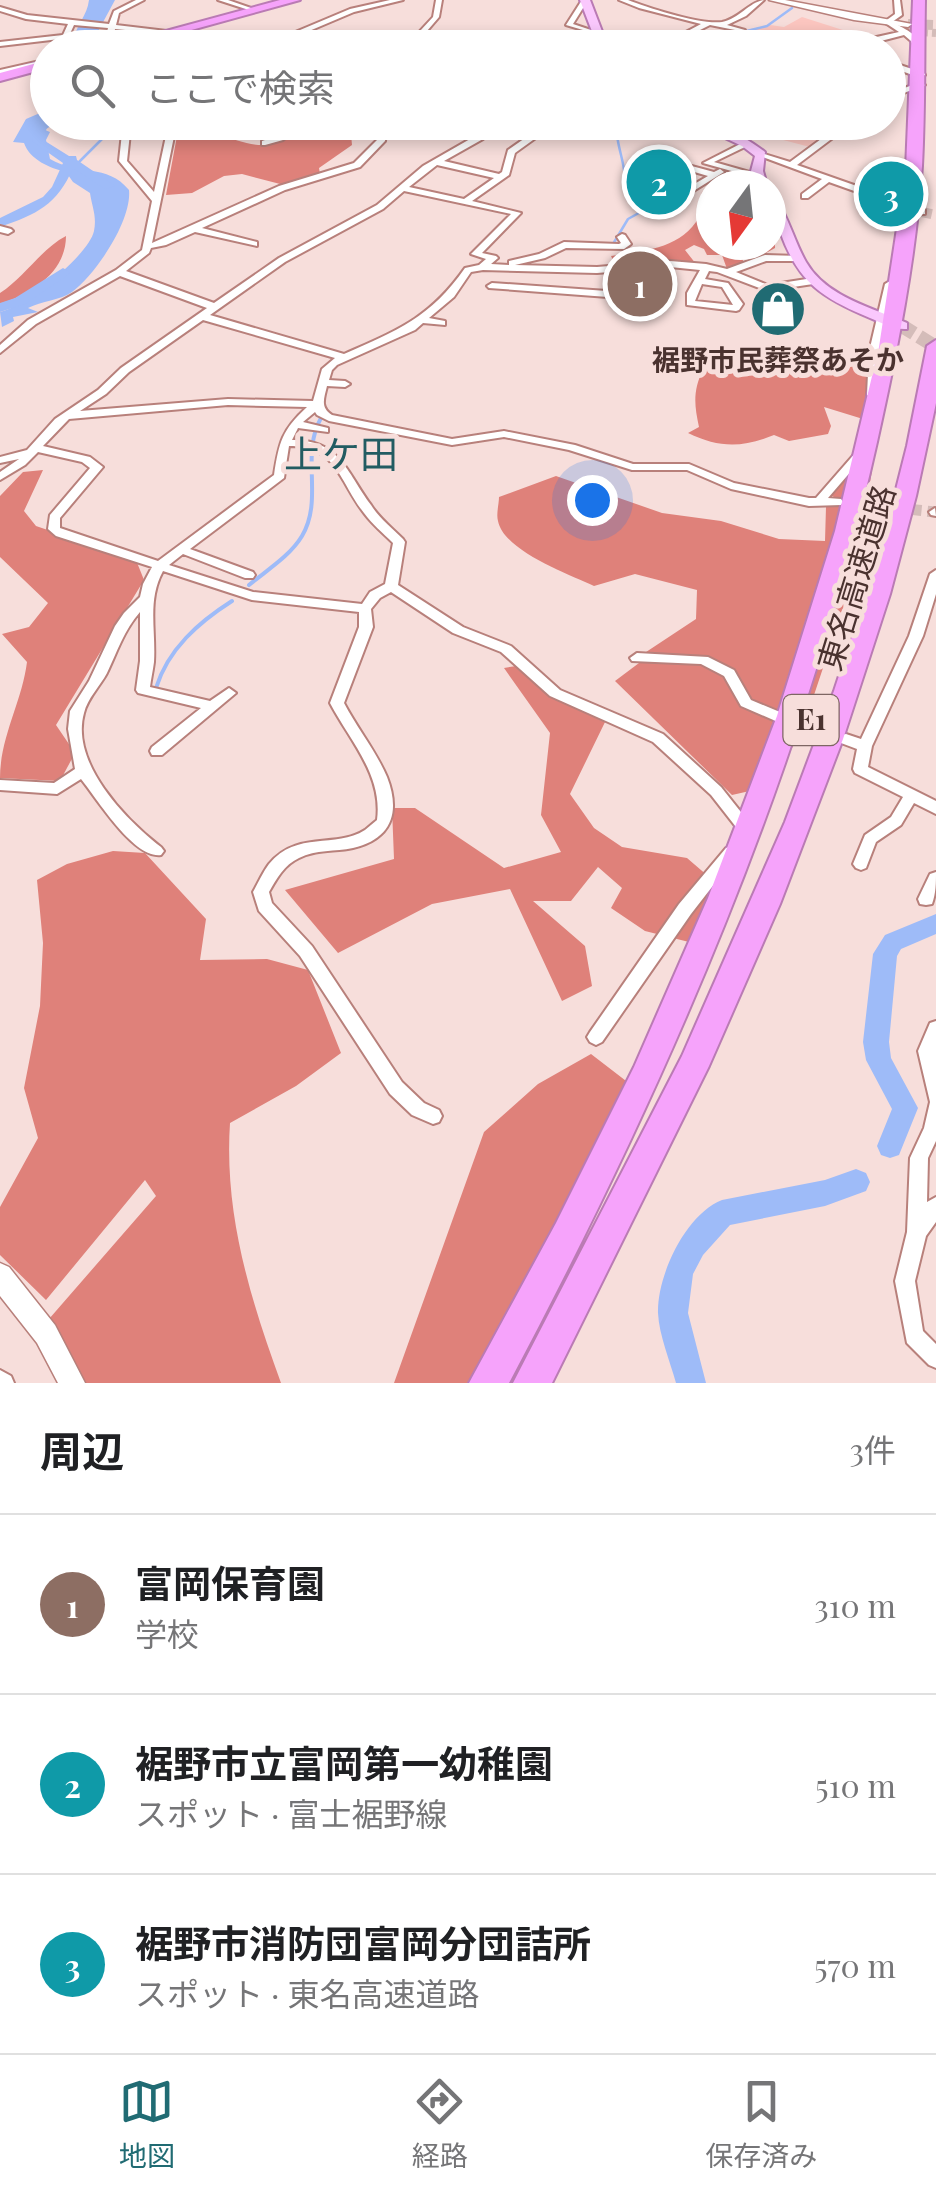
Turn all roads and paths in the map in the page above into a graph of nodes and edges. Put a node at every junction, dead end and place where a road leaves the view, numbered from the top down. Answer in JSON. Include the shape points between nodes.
{"nodes":[{"id":1,"x":140,"y":0,"type":"edge"},
{"id":2,"x":221,"y":0,"type":"edge"},
{"id":3,"x":294,"y":0,"type":"edge"},
{"id":4,"x":306,"y":0,"type":"edge"},
{"id":5,"x":400,"y":0,"type":"edge"},
{"id":6,"x":439,"y":0,"type":"edge"},
{"id":7,"x":585,"y":0,"type":"edge"},
{"id":8,"x":622,"y":0,"type":"edge"},
{"id":9,"x":761,"y":0,"type":"edge"},
{"id":10,"x":772,"y":0,"type":"edge"},
{"id":11,"x":897,"y":0,"type":"edge"},
{"id":12,"x":211,"y":5,"type":"dead end"},
{"id":13,"x":254,"y":10,"type":"junction"},
{"id":14,"x":2,"y":12,"type":"edge"},
{"id":15,"x":20,"y":16,"type":"junction"},
{"id":16,"x":920,"y":16,"type":"edge"},
{"id":17,"x":46,"y":19,"type":"junction"},
{"id":18,"x":72,"y":22,"type":"junction"},
{"id":19,"x":710,"y":22,"type":"junction"},
{"id":20,"x":886,"y":22,"type":"junction"},
{"id":21,"x":720,"y":25,"type":"junction"},
{"id":22,"x":572,"y":28,"type":"junction"},
{"id":23,"x":69,"y":30,"type":"edge"},
{"id":24,"x":90,"y":30,"type":"edge"},
{"id":25,"x":113,"y":30,"type":"edge"},
{"id":26,"x":185,"y":30,"type":"edge"},
{"id":27,"x":187,"y":30,"type":"edge"},
{"id":28,"x":304,"y":30,"type":"edge"},
{"id":29,"x":424,"y":30,"type":"edge"},
{"id":30,"x":566,"y":30,"type":"edge"},
{"id":31,"x":576,"y":30,"type":"edge"},
{"id":32,"x":595,"y":30,"type":"edge"},
{"id":33,"x":694,"y":30,"type":"edge"},
{"id":34,"x":739,"y":30,"type":"edge"},
{"id":35,"x":894,"y":30,"type":"edge"},
{"id":36,"x":30,"y":40,"type":"edge"},
{"id":37,"x":0,"y":44,"type":"edge"},
{"id":38,"x":30,"y":69,"type":"edge"},
{"id":39,"x":906,"y":72,"type":"edge"},
{"id":40,"x":0,"y":78,"type":"edge"},
{"id":41,"x":921,"y":80,"type":"junction"},
{"id":42,"x":906,"y":88,"type":"edge"},
{"id":43,"x":125,"y":140,"type":"edge"},
{"id":44,"x":169,"y":140,"type":"edge"},
{"id":45,"x":270,"y":140,"type":"edge"},
{"id":46,"x":381,"y":140,"type":"edge"},
{"id":47,"x":475,"y":140,"type":"edge"},
{"id":48,"x":529,"y":140,"type":"edge"},
{"id":49,"x":739,"y":140,"type":"edge"},
{"id":50,"x":826,"y":140,"type":"edge"},
{"id":51,"x":264,"y":143,"type":"dead end"},
{"id":52,"x":746,"y":143,"type":"junction"},
{"id":53,"x":761,"y":154,"type":"junction"},
{"id":54,"x":650,"y":156,"type":"dead end"},
{"id":55,"x":436,"y":162,"type":"junction"},
{"id":56,"x":792,"y":165,"type":"junction"},
{"id":57,"x":725,"y":169,"type":"joint"},
{"id":58,"x":696,"y":170,"type":"edge"},
{"id":59,"x":728,"y":170,"type":"edge"},
{"id":60,"x":760,"y":170,"type":"edge"},
{"id":61,"x":502,"y":177,"type":"junction"},
{"id":62,"x":829,"y":178,"type":"junction"},
{"id":63,"x":696,"y":187,"type":"edge"},
{"id":64,"x":404,"y":188,"type":"junction"},
{"id":65,"x":687,"y":192,"type":"dead end"},
{"id":66,"x":805,"y":196,"type":"dead end"},
{"id":67,"x":155,"y":200,"type":"junction"},
{"id":68,"x":466,"y":201,"type":"junction"},
{"id":69,"x":922,"y":217,"type":"junction"},
{"id":70,"x":786,"y":225,"type":"edge"},
{"id":71,"x":195,"y":228,"type":"junction"},
{"id":72,"x":622,"y":236,"type":"dead end"},
{"id":73,"x":254,"y":244,"type":"dead end"},
{"id":74,"x":148,"y":246,"type":"junction"},
{"id":75,"x":799,"y":259,"type":"junction"},
{"id":76,"x":483,"y":267,"type":"junction"},
{"id":77,"x":506,"y":267,"type":"junction"},
{"id":78,"x":523,"y":270,"type":"junction"},
{"id":79,"x":119,"y":272,"type":"junction"},
{"id":80,"x":728,"y":272,"type":"junction"},
{"id":81,"x":704,"y":274,"type":"junction"},
{"id":82,"x":813,"y":280,"type":"junction"},
{"id":83,"x":492,"y":286,"type":"dead end"},
{"id":84,"x":514,"y":288,"type":"junction"},
{"id":85,"x":621,"y":294,"type":"dead end"},
{"id":86,"x":214,"y":307,"type":"junction"},
{"id":87,"x":202,"y":316,"type":"junction"},
{"id":88,"x":882,"y":316,"type":"junction"},
{"id":89,"x":419,"y":320,"type":"junction"},
{"id":90,"x":912,"y":321,"type":"joint"},
{"id":91,"x":440,"y":323,"type":"dead end"},
{"id":92,"x":936,"y":346,"type":"edge"},
{"id":93,"x":0,"y":350,"type":"edge"},
{"id":94,"x":346,"y":358,"type":"junction"},
{"id":95,"x":323,"y":383,"type":"junction"},
{"id":96,"x":345,"y":384,"type":"dead end"},
{"id":97,"x":317,"y":404,"type":"junction"},
{"id":98,"x":66,"y":416,"type":"junction"},
{"id":99,"x":295,"y":424,"type":"junction"},
{"id":100,"x":324,"y":430,"type":"dead end"},
{"id":101,"x":284,"y":443,"type":"junction"},
{"id":102,"x":34,"y":450,"type":"junction"},
{"id":103,"x":0,"y":460,"type":"edge"},
{"id":104,"x":0,"y":477,"type":"edge"},
{"id":105,"x":819,"y":502,"type":"junction"},
{"id":106,"x":837,"y":502,"type":"tunnel mouth"},
{"id":107,"x":180,"y":550,"type":"junction"},
{"id":108,"x":160,"y":566,"type":"junction"},
{"id":109,"x":936,"y":574,"type":"edge"},
{"id":110,"x":249,"y":575,"type":"dead end"},
{"id":111,"x":391,"y":586,"type":"junction"},
{"id":112,"x":146,"y":600,"type":"junction"},
{"id":113,"x":365,"y":609,"type":"junction"},
{"id":114,"x":636,"y":658,"type":"dead end"},
{"id":115,"x":229,"y":693,"type":"dead end"},
{"id":116,"x":212,"y":706,"type":"junction"},
{"id":117,"x":795,"y":724,"type":"tunnel mouth"},
{"id":118,"x":846,"y":740,"type":"tunnel mouth"},
{"id":119,"x":865,"y":746,"type":"junction"},
{"id":120,"x":157,"y":751,"type":"dead end"},
{"id":121,"x":83,"y":771,"type":"junction"},
{"id":122,"x":0,"y":785,"type":"edge"},
{"id":123,"x":911,"y":796,"type":"junction"},
{"id":124,"x":936,"y":808,"type":"edge"},
{"id":125,"x":156,"y":851,"type":"dead end"},
{"id":126,"x":861,"y":864,"type":"dead end"},
{"id":127,"x":936,"y":878,"type":"edge"},
{"id":128,"x":926,"y":899,"type":"dead end"},
{"id":129,"x":936,"y":1028,"type":"edge"},
{"id":130,"x":596,"y":1037,"type":"dead end"},
{"id":131,"x":936,"y":1097,"type":"edge"},
{"id":132,"x":936,"y":1108,"type":"edge"},
{"id":133,"x":434,"y":1116,"type":"dead end"},
{"id":134,"x":936,"y":1206,"type":"edge"},
{"id":135,"x":917,"y":1232,"type":"junction"},
{"id":136,"x":0,"y":1276,"type":"edge"},
{"id":137,"x":526,"y":1318,"type":"junction"},
{"id":138,"x":936,"y":1358,"type":"edge"},
{"id":139,"x":72,"y":1383,"type":"edge"},
{"id":140,"x":478,"y":1383,"type":"edge"},
{"id":141,"x":488,"y":1383,"type":"edge"},
{"id":142,"x":532,"y":1383,"type":"edge"}],
"edges":[{"from":1,"to":25,"type":"street","via":[[116,12]]},
{"from":2,"to":12,"type":"street"},
{"from":2,"to":13,"type":"street"},
{"from":3,"to":13,"type":"highway"},
{"from":4,"to":27,"type":"highway"},
{"from":5,"to":28,"type":"street"},
{"from":6,"to":29,"type":"street"},
{"from":7,"to":22,"type":"street","via":[[569,22]]},
{"from":7,"to":32,"type":"main road"},
{"from":8,"to":19,"type":"street"},
{"from":9,"to":21,"type":"street"},
{"from":10,"to":20,"type":"street"},
{"from":11,"to":20,"type":"street","via":[[899,15]]},
{"from":13,"to":26,"type":"highway"},
{"from":14,"to":15,"type":"street"},
{"from":15,"to":17,"type":"street"},
{"from":15,"to":17,"type":"street","via":[[12,26]]},
{"from":16,"to":20,"type":"street"},
{"from":16,"to":35,"type":"street"},
{"from":16,"to":41,"type":"street","via":[[915,39]]},
{"from":16,"to":69,"type":"highway","via":[[934,99]]},
{"from":17,"to":18,"type":"street"},
{"from":18,"to":23,"type":"street"},
{"from":18,"to":24,"type":"street"},
{"from":19,"to":21,"type":"street"},
{"from":19,"to":33,"type":"street"},
{"from":21,"to":34,"type":"street"},
{"from":22,"to":30,"type":"street"},
{"from":22,"to":31,"type":"street"},
{"from":36,"to":37,"type":"street"},
{"from":38,"to":40,"type":"highway"},
{"from":39,"to":41,"type":"street"},
{"from":41,"to":42,"type":"street"},
{"from":41,"to":69,"type":"street"},
{"from":43,"to":67,"type":"street","via":[[124,161]]},
{"from":44,"to":67,"type":"street"},
{"from":45,"to":51,"type":"street"},
{"from":46,"to":71,"type":"street","via":[[357,165],[282,188]]},
{"from":47,"to":55,"type":"street"},
{"from":48,"to":61,"type":"street","via":[[512,152]]},
{"from":49,"to":52,"type":"main road"},
{"from":50,"to":56,"type":"street"},
{"from":52,"to":53,"type":"main road"},
{"from":52,"to":57,"type":"street","via":[[707,163]]},
{"from":53,"to":56,"type":"street"},
{"from":53,"to":60,"type":"main road"},
{"from":54,"to":58,"type":"street"},
{"from":55,"to":61,"type":"street"},
{"from":55,"to":64,"type":"street"},
{"from":56,"to":62,"type":"street"},
{"from":57,"to":59,"type":"street"},
{"from":61,"to":68,"type":"street"},
{"from":62,"to":66,"type":"street"},
{"from":62,"to":69,"type":"street"},
{"from":63,"to":65,"type":"street"},
{"from":64,"to":68,"type":"street"},
{"from":64,"to":86,"type":"street"},
{"from":67,"to":74,"type":"street"},
{"from":68,"to":76,"type":"street","via":[[517,213],[476,254],[494,258]]},
{"from":69,"to":88,"type":"street"},
{"from":70,"to":75,"type":"main road"},
{"from":71,"to":73,"type":"street"},
{"from":71,"to":74,"type":"street"},
{"from":72,"to":77,"type":"street","via":[[622,247],[564,245]]},
{"from":74,"to":79,"type":"street"},
{"from":75,"to":80,"type":"street","via":[[766,258]]},
{"from":75,"to":82,"type":"main road"},
{"from":76,"to":77,"type":"street"},
{"from":76,"to":89,"type":"street","via":[[467,270],[451,295]]},
{"from":77,"to":78,"type":"street"},
{"from":78,"to":81,"type":"street","via":[[651,264]]},
{"from":78,"to":84,"type":"street"},
{"from":79,"to":86,"type":"street"},
{"from":79,"to":93,"type":"street","via":[[32,322]]},
{"from":80,"to":81,"type":"street"},
{"from":80,"to":82,"type":"street","via":[[767,288]]},
{"from":81,"to":81,"type":"street","via":[[690,304],[736,308],[726,284]]},
{"from":82,"to":88,"type":"main road"},
{"from":83,"to":84,"type":"street"},
{"from":84,"to":85,"type":"street"},
{"from":86,"to":87,"type":"street"},
{"from":87,"to":94,"type":"street"},
{"from":87,"to":98,"type":"street"},
{"from":88,"to":90,"type":"main road"},
{"from":88,"to":105,"type":"street","via":[[870,356],[874,422],[863,450]]},
{"from":89,"to":91,"type":"street"},
{"from":89,"to":94,"type":"street"},
{"from":90,"to":137,"type":"highway","name":"東名高速道路","number":"E1","via":[[886,486],[822,693],[660,1064]]},
{"from":92,"to":142,"type":"highway","name":"東名高速道路","number":"E1","via":[[914,464],[873,616],[807,802],[720,1010]]},
{"from":94,"to":95,"type":"street","via":[[333,363]]},
{"from":95,"to":96,"type":"street"},
{"from":95,"to":97,"type":"street"},
{"from":97,"to":98,"type":"street","via":[[228,402]]},
{"from":97,"to":99,"type":"street"},
{"from":97,"to":105,"type":"street","via":[[329,418],[452,442],[504,434],[632,467],[690,467],[731,486]]},
{"from":98,"to":102,"type":"street"},
{"from":99,"to":100,"type":"street"},
{"from":99,"to":101,"type":"street"},
{"from":101,"to":107,"type":"street","via":[[280,476]]},
{"from":101,"to":111,"type":"street","via":[[308,443],[334,458],[399,542]]},
{"from":102,"to":103,"type":"street"},
{"from":102,"to":104,"type":"street"},
{"from":102,"to":108,"type":"street","via":[[97,467],[54,518],[54,528]]},
{"from":105,"to":106,"type":"street"},
{"from":107,"to":108,"type":"street"},
{"from":107,"to":110,"type":"street"},
{"from":108,"to":112,"type":"street"},
{"from":108,"to":113,"type":"street","via":[[252,596]]},
{"from":109,"to":119,"type":"street","via":[[916,636]]},
{"from":111,"to":113,"type":"street"},
{"from":111,"to":130,"type":"street","via":[[458,630],[506,648],[555,692],[658,738],[716,790],[744,826],[740,842],[684,909]]},
{"from":112,"to":116,"type":"street","via":[[143,690]]},
{"from":112,"to":121,"type":"street","via":[[130,611],[77,709]]},
{"from":113,"to":133,"type":"street","via":[[366,628],[337,704],[371,756],[384,822],[364,837],[291,852],[261,892],[396,1088]]},
{"from":114,"to":117,"type":"street","via":[[704,660],[729,673],[746,703]]},
{"from":115,"to":116,"type":"street"},
{"from":116,"to":120,"type":"street"},
{"from":118,"to":119,"type":"street"},
{"from":119,"to":123,"type":"street","via":[[860,770]]},
{"from":121,"to":122,"type":"street","via":[[56,789]]},
{"from":121,"to":125,"type":"street","via":[[132,833]]},
{"from":123,"to":124,"type":"street"},
{"from":123,"to":126,"type":"street","via":[[896,821],[870,839]]},
{"from":127,"to":128,"type":"street"},
{"from":129,"to":131,"type":"street","via":[[927,1051]]},
{"from":132,"to":135,"type":"street","via":[[919,1158]]},
{"from":134,"to":135,"type":"street"},
{"from":135,"to":138,"type":"street","via":[[905,1281],[914,1336]]},
{"from":136,"to":139,"type":"street","via":[[46,1334]]},
{"from":137,"to":140,"type":"highway"},
{"from":137,"to":141,"type":"highway","name":"東名高速道路","number":"E1"}]}
